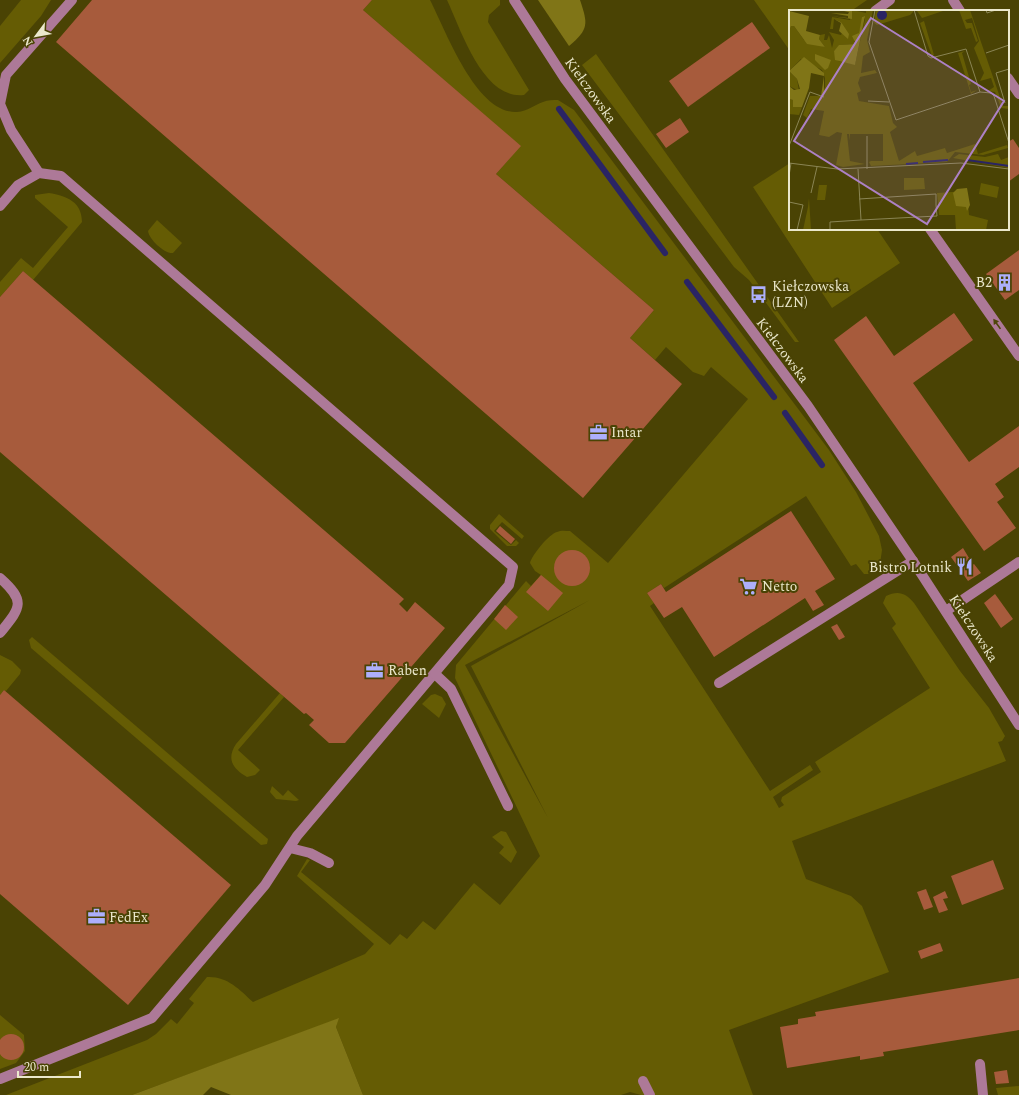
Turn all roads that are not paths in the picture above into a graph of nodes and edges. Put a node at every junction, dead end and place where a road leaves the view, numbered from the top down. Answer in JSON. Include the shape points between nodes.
{"nodes":[{"id":1,"x":72,"y":0,"type":"edge"},
{"id":2,"x":514,"y":0,"type":"edge"},
{"id":3,"x":890,"y":0,"type":"edge"},
{"id":4,"x":953,"y":0,"type":"edge"},
{"id":5,"x":876,"y":10,"type":"edge"},
{"id":6,"x":959,"y":10,"type":"edge"},
{"id":7,"x":1009,"y":79,"type":"edge"},
{"id":8,"x":1019,"y":94,"type":"edge"},
{"id":9,"x":39,"y":173,"type":"junction"},
{"id":10,"x":0,"y":206,"type":"edge"},
{"id":11,"x":931,"y":230,"type":"edge"},
{"id":12,"x":1019,"y":356,"type":"edge"},
{"id":13,"x":913,"y":561,"type":"junction"},
{"id":14,"x":1019,"y":562,"type":"edge"},
{"id":15,"x":0,"y":578,"type":"edge"},
{"id":16,"x":946,"y":611,"type":"junction"},
{"id":17,"x":0,"y":633,"type":"edge"},
{"id":18,"x":435,"y":674,"type":"junction"},
{"id":19,"x":719,"y":683,"type":"dead end"},
{"id":20,"x":1019,"y":725,"type":"edge"},
{"id":21,"x":508,"y":806,"type":"dead end"},
{"id":22,"x":290,"y":848,"type":"junction"},
{"id":23,"x":329,"y":863,"type":"dead end"},
{"id":24,"x":980,"y":1064,"type":"dead end"},
{"id":25,"x":0,"y":1079,"type":"edge"},
{"id":26,"x":643,"y":1081,"type":"dead end"},
{"id":27,"x":650,"y":1095,"type":"edge"},
{"id":28,"x":983,"y":1095,"type":"edge"}],
"edges":[{"from":1,"to":9,"type":"street","via":[[6,75],[0,104],[11,130]]},
{"from":2,"to":13,"type":"street","name":"Kiełczowska","via":[[565,79],[808,406]]},
{"from":3,"to":5,"type":"street"},
{"from":4,"to":6,"type":"street"},
{"from":7,"to":8,"type":"street"},
{"from":9,"to":10,"type":"street","via":[[18,185]]},
{"from":9,"to":18,"type":"street","via":[[61,176],[513,567],[510,585]]},
{"from":12,"to":11,"type":"street","one_way":true},
{"from":13,"to":16,"type":"street","name":"Kiełczowska"},
{"from":13,"to":19,"type":"street"},
{"from":14,"to":16,"type":"street"},
{"from":15,"to":17,"type":"street","via":[[14,590],[18,603],[14,615]]},
{"from":16,"to":20,"type":"street","name":"Kiełczowska"},
{"from":18,"to":21,"type":"street","via":[[451,689]]},
{"from":18,"to":22,"type":"street"},
{"from":22,"to":23,"type":"street","via":[[310,853]]},
{"from":22,"to":25,"type":"street","via":[[265,885],[152,1018]]},
{"from":24,"to":28,"type":"street"},
{"from":26,"to":27,"type":"street"}]}
